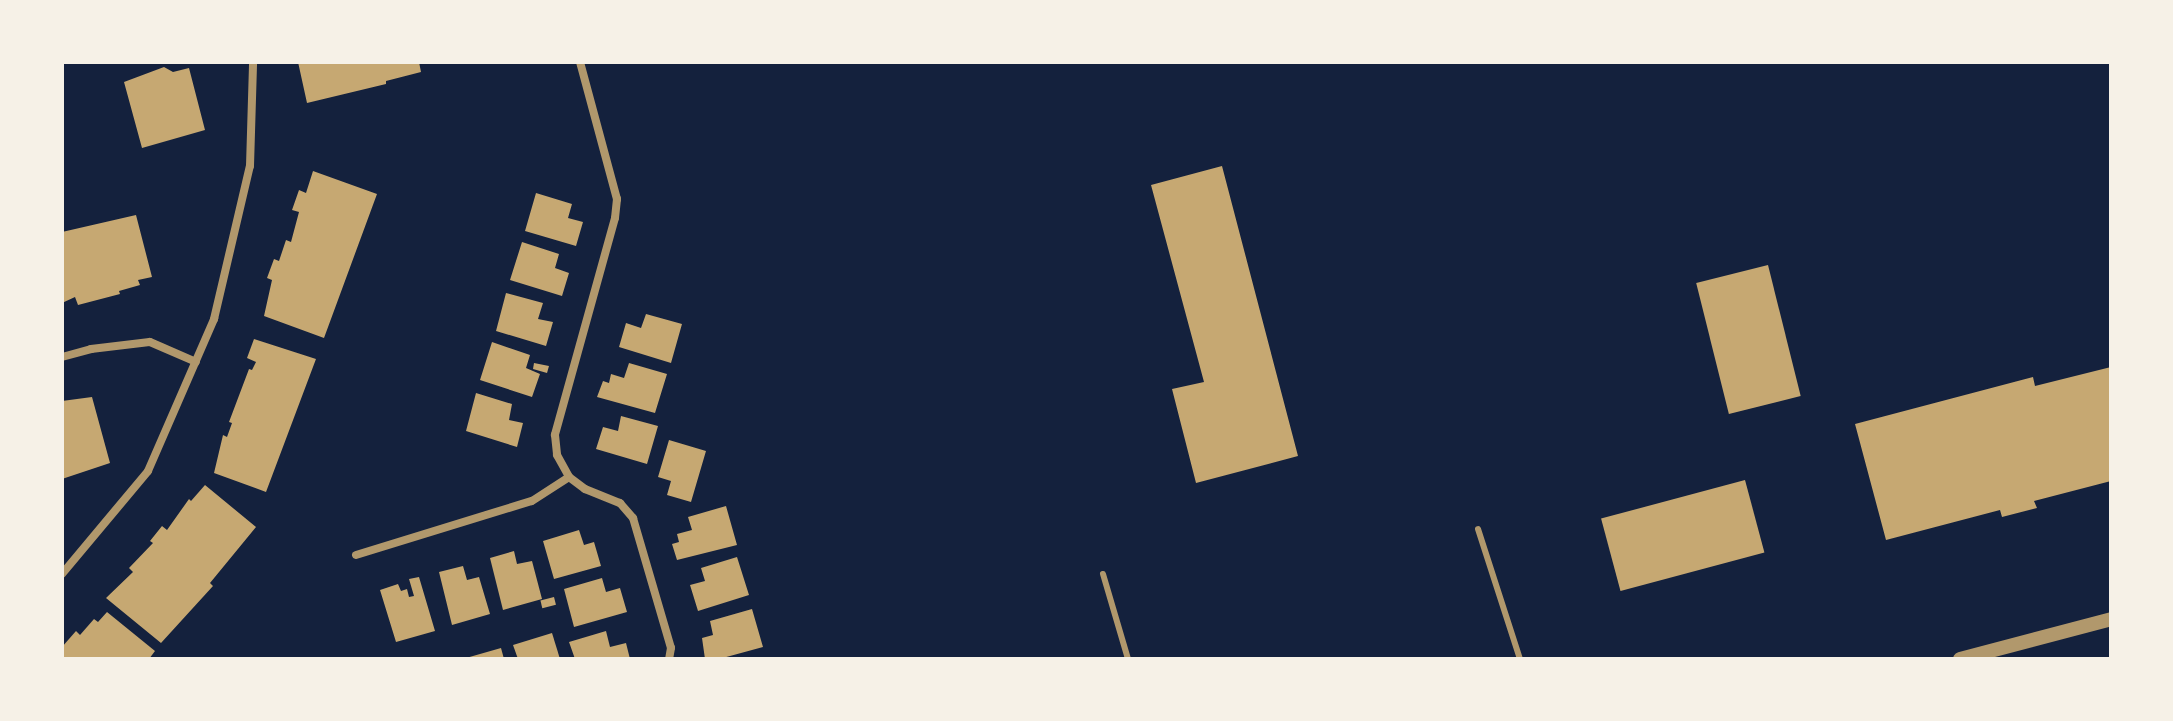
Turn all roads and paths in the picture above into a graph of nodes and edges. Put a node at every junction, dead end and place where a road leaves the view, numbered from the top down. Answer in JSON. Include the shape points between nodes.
{"nodes":[{"id":1,"x":253,"y":62,"type":"edge"},
{"id":2,"x":580,"y":62,"type":"edge"},
{"id":3,"x":62,"y":357,"type":"edge"},
{"id":4,"x":196,"y":362,"type":"junction"},
{"id":5,"x":569,"y":477,"type":"junction"},
{"id":6,"x":1478,"y":529,"type":"dead end"},
{"id":7,"x":356,"y":555,"type":"dead end"},
{"id":8,"x":62,"y":574,"type":"edge"},
{"id":9,"x":1103,"y":574,"type":"dead end"},
{"id":10,"x":2111,"y":619,"type":"edge"},
{"id":11,"x":669,"y":659,"type":"edge"},
{"id":12,"x":1128,"y":659,"type":"edge"},
{"id":13,"x":1520,"y":659,"type":"edge"},
{"id":14,"x":1960,"y":659,"type":"edge"}],
"edges":[{"from":1,"to":4,"type":"street","via":[[250,166],[214,319]]},
{"from":2,"to":5,"type":"street","via":[[617,199],[555,435],[557,455]]},
{"from":3,"to":4,"type":"street","via":[[150,342]]},
{"from":4,"to":8,"type":"street","via":[[148,471]]},
{"from":5,"to":7,"type":"street","via":[[532,501]]},
{"from":5,"to":11,"type":"street","via":[[620,503],[633,518],[671,648]]},
{"from":6,"to":13,"type":"lane"},
{"from":9,"to":12,"type":"lane"},
{"from":10,"to":14,"type":"street"}]}
